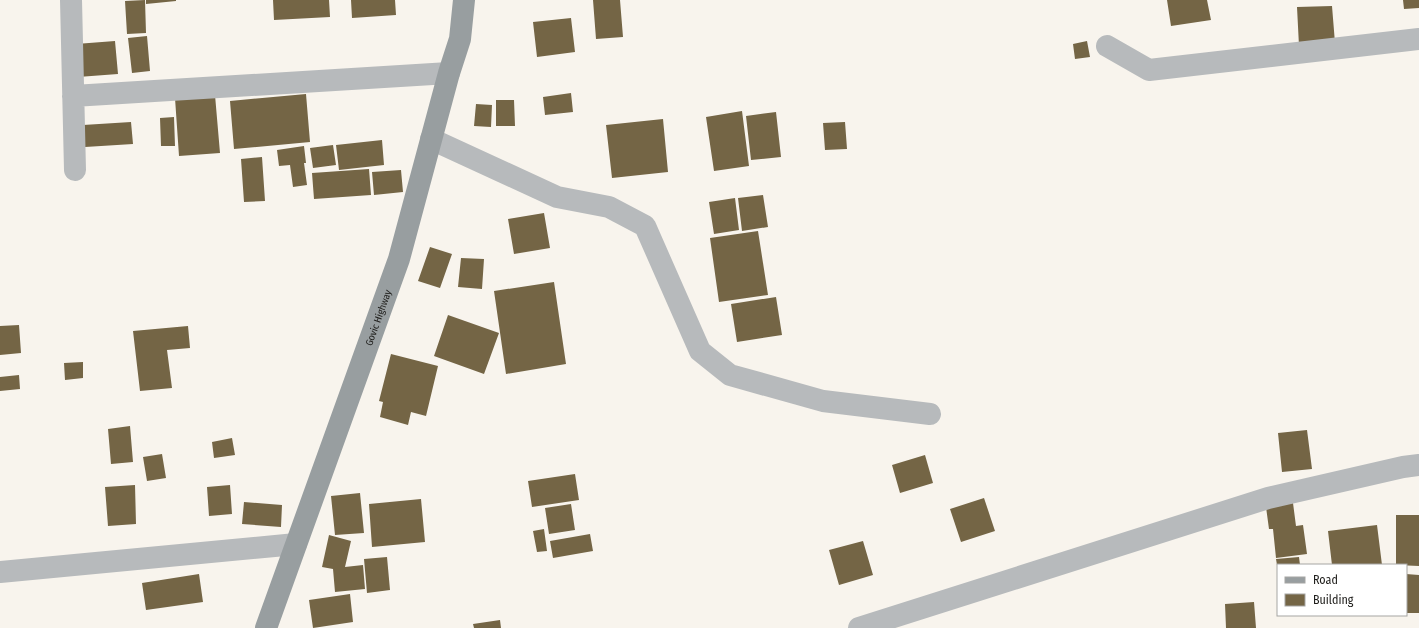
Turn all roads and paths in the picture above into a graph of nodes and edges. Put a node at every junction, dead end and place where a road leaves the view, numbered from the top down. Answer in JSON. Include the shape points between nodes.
{"nodes":[{"id":1,"x":71,"y":0,"type":"edge"},
{"id":2,"x":464,"y":0,"type":"edge"},
{"id":3,"x":1419,"y":40,"type":"edge"},
{"id":4,"x":1108,"y":46,"type":"dead end"},
{"id":5,"x":449,"y":73,"type":"junction"},
{"id":6,"x":73,"y":96,"type":"junction"},
{"id":7,"x":431,"y":139,"type":"junction"},
{"id":8,"x":75,"y":170,"type":"dead end"},
{"id":9,"x":930,"y":414,"type":"dead end"},
{"id":10,"x":1419,"y":465,"type":"edge"},
{"id":11,"x":296,"y":544,"type":"junction"},
{"id":12,"x":0,"y":572,"type":"edge"},
{"id":13,"x":266,"y":628,"type":"edge"},
{"id":14,"x":859,"y":628,"type":"edge"}],
"edges":[{"from":1,"to":6,"type":"street"},
{"from":2,"to":5,"type":"main road","name":"Govic Highway","via":[[460,39]]},
{"from":3,"to":4,"type":"street","via":[[1149,70]]},
{"from":5,"to":6,"type":"street"},
{"from":5,"to":7,"type":"main road","name":"Govic Highway"},
{"from":6,"to":8,"type":"street"},
{"from":7,"to":9,"type":"street","via":[[557,197],[609,207],[646,226],[700,351],[730,375],[823,401]]},
{"from":7,"to":11,"type":"main road","name":"Govic Highway","via":[[399,259]]},
{"from":10,"to":14,"type":"street","via":[[1268,498]]},
{"from":11,"to":12,"type":"street"},
{"from":11,"to":13,"type":"main road","name":"Govic Highway"}]}
